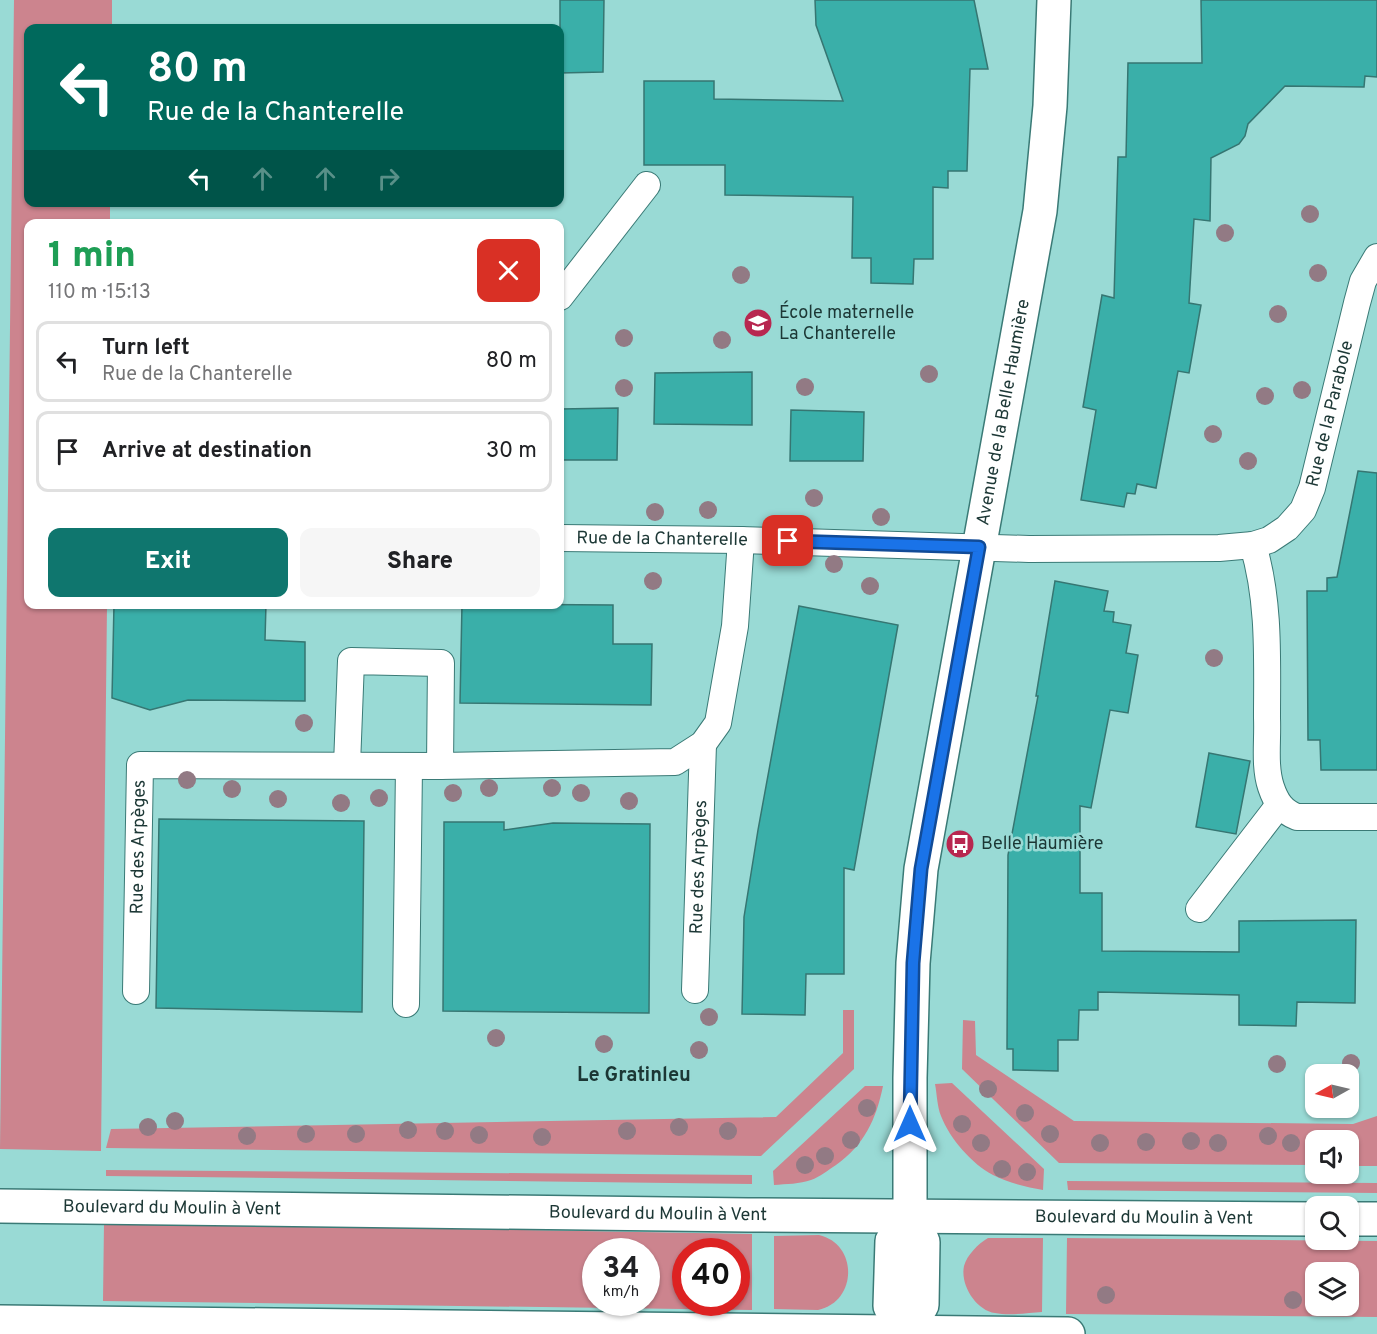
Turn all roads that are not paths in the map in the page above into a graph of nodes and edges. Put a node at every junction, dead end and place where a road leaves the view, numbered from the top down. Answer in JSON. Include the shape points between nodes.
{"nodes":[{"id":1,"x":1054,"y":0,"type":"edge"},
{"id":2,"x":647,"y":185,"type":"dead end"},
{"id":3,"x":1377,"y":257,"type":"edge"},
{"id":4,"x":564,"y":292,"type":"edge"},
{"id":5,"x":564,"y":538,"type":"edge"},
{"id":6,"x":741,"y":540,"type":"junction"},
{"id":7,"x":1252,"y":545,"type":"junction"},
{"id":8,"x":979,"y":547,"type":"junction"},
{"id":9,"x":703,"y":744,"type":"junction"},
{"id":10,"x":347,"y":765,"type":"junction"},
{"id":11,"x":409,"y":766,"type":"junction"},
{"id":12,"x":440,"y":766,"type":"junction"},
{"id":13,"x":1279,"y":805,"type":"junction"},
{"id":14,"x":1377,"y":817,"type":"edge"},
{"id":15,"x":1199,"y":909,"type":"dead end"},
{"id":16,"x":694,"y":990,"type":"dead end"},
{"id":17,"x":136,"y":991,"type":"dead end"},
{"id":18,"x":406,"y":1004,"type":"dead end"},
{"id":19,"x":0,"y":1206,"type":"edge"},
{"id":20,"x":910,"y":1216,"type":"junction"},
{"id":21,"x":1305,"y":1218,"type":"edge"},
{"id":22,"x":1359,"y":1219,"type":"edge"},
{"id":23,"x":1377,"y":1219,"type":"edge"},
{"id":24,"x":0,"y":1322,"type":"edge"},
{"id":25,"x":904,"y":1333,"type":"edge"},
{"id":26,"x":1068,"y":1334,"type":"edge"}],
"edges":[{"from":1,"to":8,"type":"main road","name":"Avenue de la Belle Haumière","via":[[1050,106],[1040,211]]},
{"from":2,"to":4,"type":"lane"},
{"from":3,"to":7,"type":"lane","name":"Rue de la Parabole","via":[[1356,303],[1312,488],[1303,510],[1287,528]]},
{"from":5,"to":6,"type":"lane","name":"Rue de la Chanterelle"},
{"from":6,"to":8,"type":"lane","name":"Rue de la Chanterelle"},
{"from":6,"to":9,"type":"lane","name":"Rue des Arpèges","via":[[735,626],[718,723]]},
{"from":7,"to":8,"type":"lane","name":"Rue de la Parabole"},
{"from":7,"to":13,"type":"lane","via":[[1266,614],[1268,771]]},
{"from":8,"to":20,"type":"main road","name":"Avenue de la Belle Haumière","via":[[921,869],[911,1009]]},
{"from":9,"to":12,"type":"lane","name":"Rue des Arpèges","via":[[675,762]]},
{"from":9,"to":16,"type":"lane","name":"Rue des Arpèges"},
{"from":10,"to":11,"type":"lane","name":"Rue des Arpèges"},
{"from":10,"to":12,"type":"lane","via":[[351,661],[441,663]]},
{"from":10,"to":17,"type":"lane","name":"Rue des Arpèges","via":[[140,765]]},
{"from":11,"to":12,"type":"lane","name":"Rue des Arpèges"},
{"from":11,"to":18,"type":"lane"},
{"from":13,"to":14,"type":"lane","via":[[1297,818]]},
{"from":13,"to":15,"type":"lane"},
{"from":19,"to":20,"type":"main road","name":"Boulevard du Moulin à Vent"},
{"from":20,"to":21,"type":"main road","name":"Boulevard du Moulin à Vent"},
{"from":20,"to":25,"type":"main road","via":[[923,1242],[922,1305]]},
{"from":22,"to":23,"type":"main road"},
{"from":24,"to":25,"type":"main road"},
{"from":25,"to":26,"type":"main road"}]}
